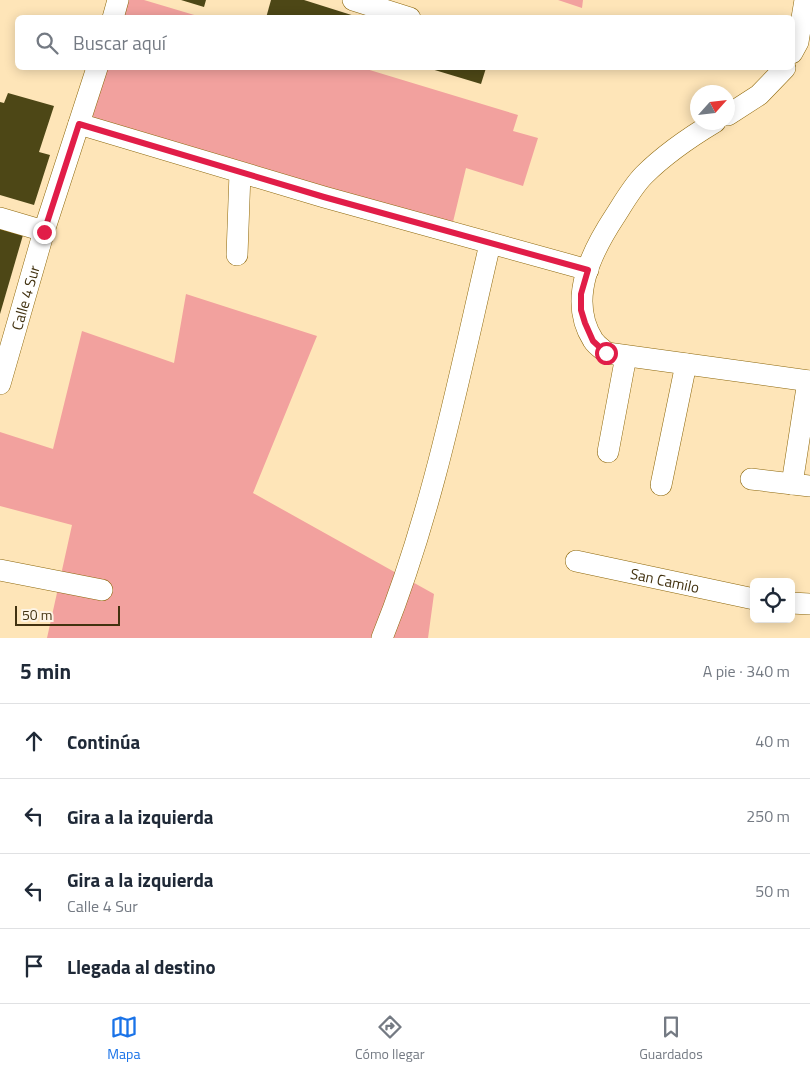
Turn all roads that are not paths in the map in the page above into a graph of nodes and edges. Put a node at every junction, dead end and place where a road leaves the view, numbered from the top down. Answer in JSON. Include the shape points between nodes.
{"nodes":[{"id":1,"x":118,"y":0,"type":"edge"},
{"id":2,"x":353,"y":0,"type":"edge"},
{"id":3,"x":804,"y":0,"type":"edge"},
{"id":4,"x":114,"y":15,"type":"edge"},
{"id":5,"x":400,"y":15,"type":"edge"},
{"id":6,"x":795,"y":48,"type":"edge"},
{"id":7,"x":96,"y":70,"type":"edge"},
{"id":8,"x":783,"y":70,"type":"edge"},
{"id":9,"x":735,"y":110,"type":"edge"},
{"id":10,"x":79,"y":124,"type":"junction"},
{"id":11,"x":702,"y":130,"type":"edge"},
{"id":12,"x":240,"y":173,"type":"junction"},
{"id":13,"x":0,"y":218,"type":"edge"},
{"id":14,"x":44,"y":232,"type":"junction"},
{"id":15,"x":490,"y":244,"type":"junction"},
{"id":16,"x":237,"y":255,"type":"dead end"},
{"id":17,"x":588,"y":270,"type":"junction"},
{"id":18,"x":626,"y":356,"type":"junction"},
{"id":19,"x":686,"y":364,"type":"junction"},
{"id":20,"x":809,"y":381,"type":"edge"},
{"id":21,"x":0,"y":384,"type":"edge"},
{"id":22,"x":608,"y":452,"type":"dead end"},
{"id":23,"x":751,"y":479,"type":"dead end"},
{"id":24,"x":661,"y":485,"type":"dead end"},
{"id":25,"x":801,"y":485,"type":"edge"},
{"id":26,"x":576,"y":562,"type":"dead end"},
{"id":27,"x":0,"y":570,"type":"edge"},
{"id":28,"x":102,"y":590,"type":"dead end"},
{"id":29,"x":750,"y":598,"type":"edge"},
{"id":30,"x":795,"y":603,"type":"edge"},
{"id":31,"x":810,"y":604,"type":"edge"},
{"id":32,"x":382,"y":638,"type":"edge"}],
"edges":[{"from":1,"to":4,"type":"street"},
{"from":2,"to":5,"type":"street"},
{"from":3,"to":6,"type":"street"},
{"from":7,"to":10,"type":"street","name":"Calle 4 Sur"},
{"from":8,"to":9,"type":"street","via":[[759,95]]},
{"from":10,"to":12,"type":"street"},
{"from":10,"to":14,"type":"street","name":"Calle 4 Sur"},
{"from":11,"to":17,"type":"street","via":[[643,176],[603,235]]},
{"from":12,"to":15,"type":"street"},
{"from":12,"to":16,"type":"street"},
{"from":13,"to":14,"type":"street"},
{"from":14,"to":21,"type":"street","name":"Calle 4 Sur"},
{"from":15,"to":17,"type":"street"},
{"from":15,"to":32,"type":"street","via":[[438,464],[400,592]]},
{"from":17,"to":18,"type":"street","via":[[581,294],[585,323],[593,341],[606,353]]},
{"from":18,"to":19,"type":"street"},
{"from":18,"to":22,"type":"street"},
{"from":19,"to":20,"type":"street"},
{"from":19,"to":24,"type":"street"},
{"from":20,"to":25,"type":"street"},
{"from":23,"to":25,"type":"street"},
{"from":26,"to":29,"type":"street","name":"San Camilo"},
{"from":27,"to":28,"type":"street"},
{"from":30,"to":31,"type":"street"}]}
